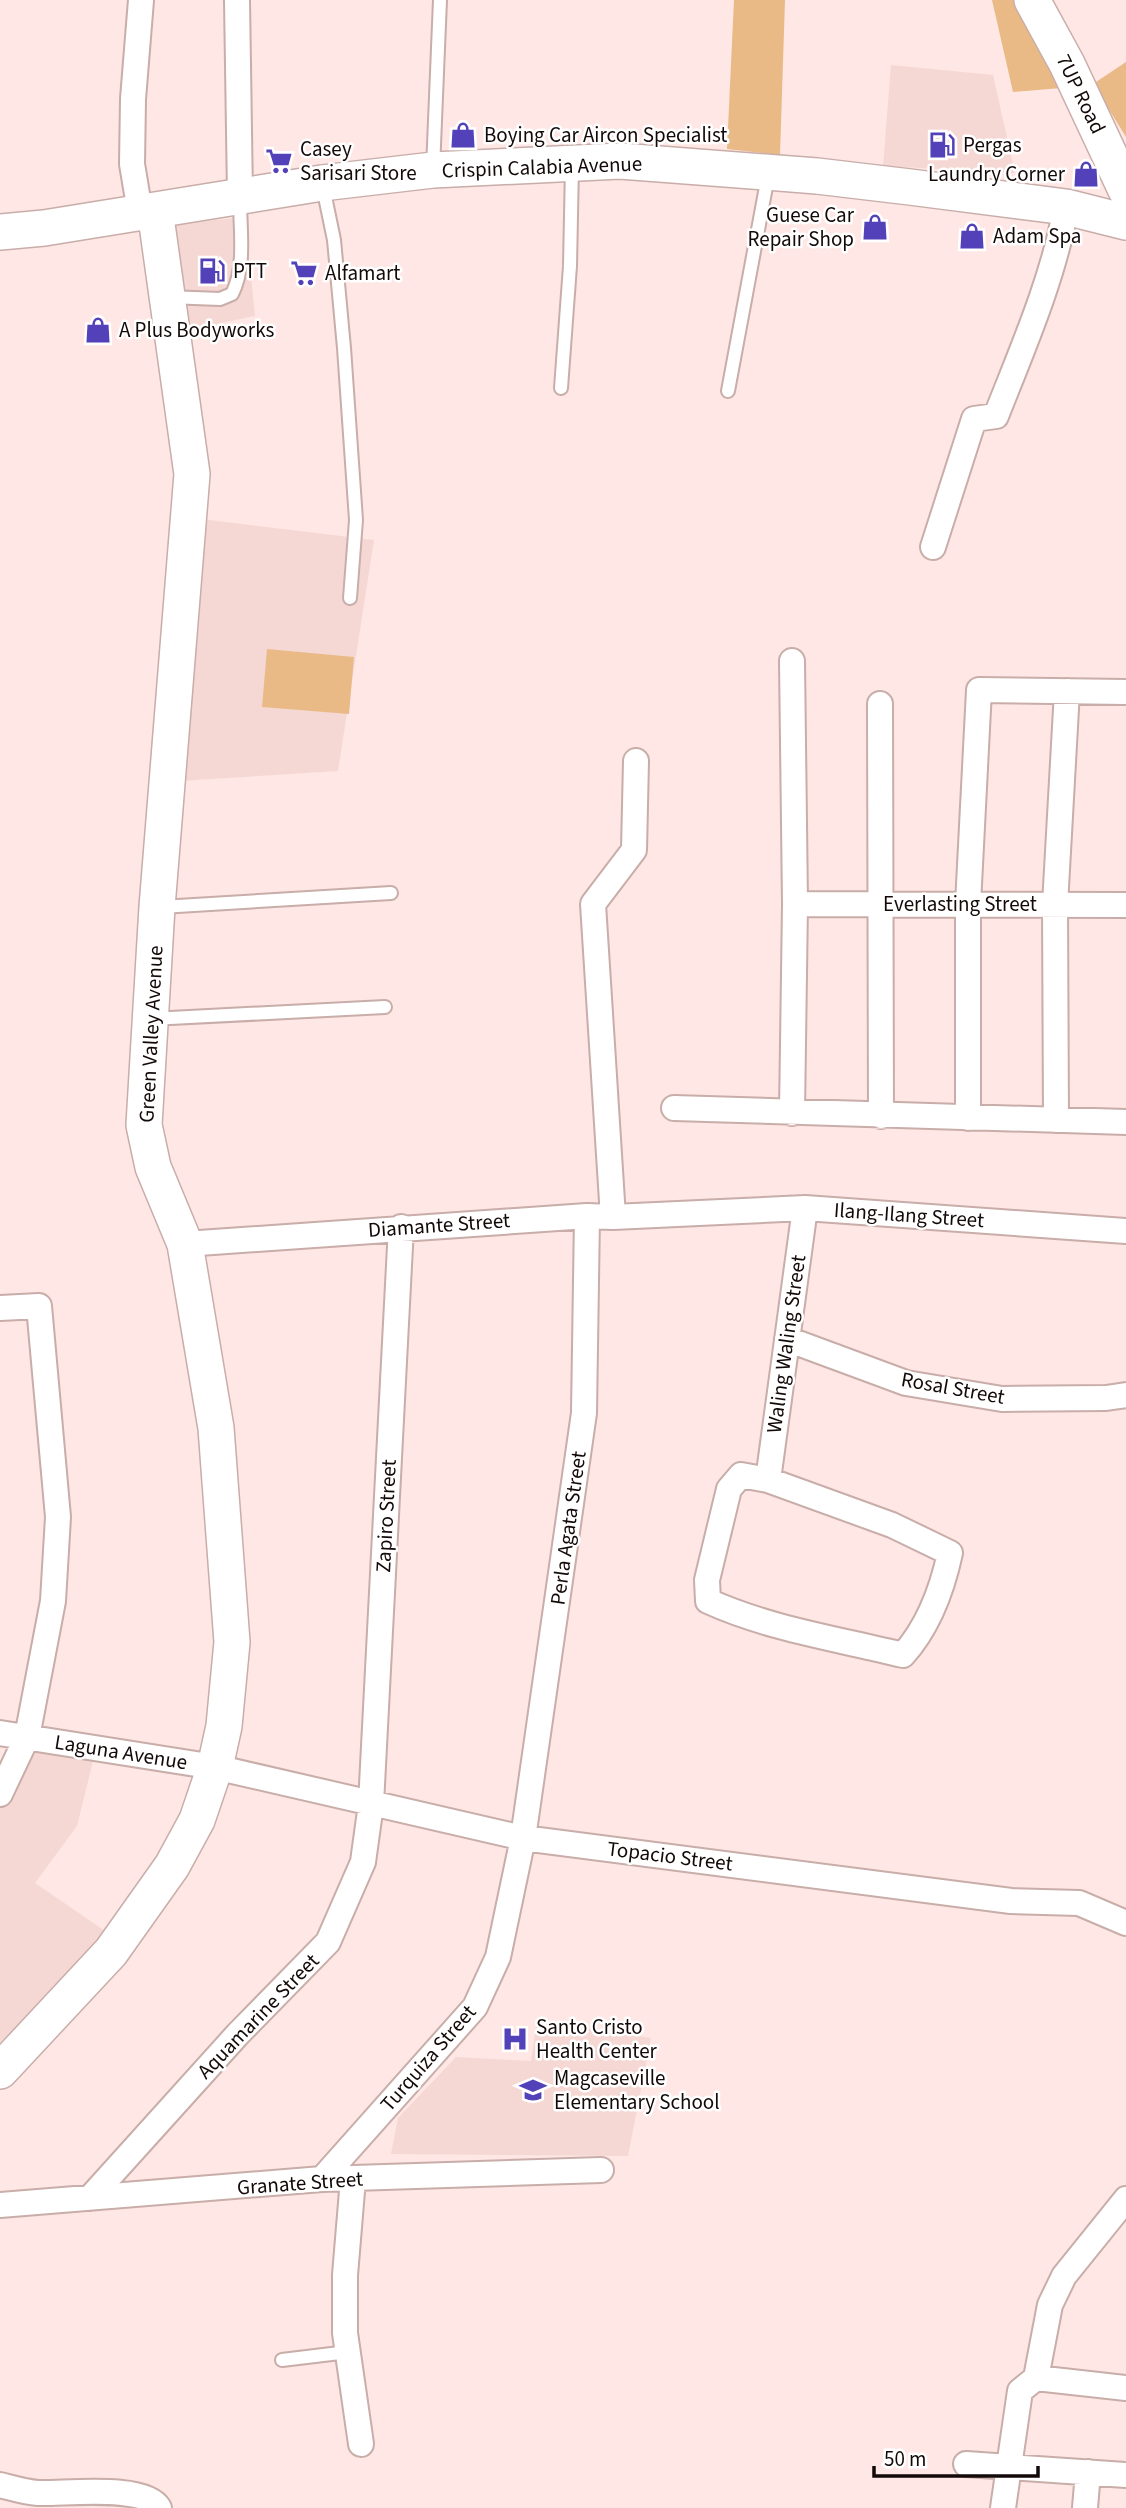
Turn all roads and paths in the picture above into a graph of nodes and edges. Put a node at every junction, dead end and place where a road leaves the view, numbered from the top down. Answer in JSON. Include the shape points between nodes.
{"nodes":[{"id":1,"x":141,"y":0,"type":"edge"},
{"id":2,"x":237,"y":0,"type":"edge"},
{"id":3,"x":440,"y":0,"type":"edge"},
{"id":4,"x":1032,"y":0,"type":"edge"},
{"id":5,"x":572,"y":162,"type":"junction"},
{"id":6,"x":433,"y":170,"type":"junction"},
{"id":7,"x":769,"y":172,"type":"junction"},
{"id":8,"x":322,"y":183,"type":"junction"},
{"id":9,"x":1126,"y":190,"type":"edge"},
{"id":10,"x":240,"y":196,"type":"junction"},
{"id":11,"x":1066,"y":207,"type":"junction"},
{"id":12,"x":148,"y":211,"type":"junction"},
{"id":13,"x":1126,"y":222,"type":"edge"},
{"id":14,"x":0,"y":232,"type":"edge"},
{"id":15,"x":168,"y":298,"type":"junction"},
{"id":16,"x":561,"y":388,"type":"dead end"},
{"id":17,"x":728,"y":391,"type":"dead end"},
{"id":18,"x":933,"y":547,"type":"dead end"},
{"id":19,"x":350,"y":598,"type":"dead end"},
{"id":20,"x":792,"y":661,"type":"dead end"},
{"id":21,"x":1067,"y":691,"type":"junction"},
{"id":22,"x":1126,"y":692,"type":"edge"},
{"id":23,"x":880,"y":704,"type":"dead end"},
{"id":24,"x":636,"y":761,"type":"dead end"},
{"id":25,"x":391,"y":893,"type":"dead end"},
{"id":26,"x":795,"y":904,"type":"junction"},
{"id":27,"x":882,"y":904,"type":"junction"},
{"id":28,"x":968,"y":904,"type":"junction"},
{"id":29,"x":1055,"y":905,"type":"junction"},
{"id":30,"x":1126,"y":905,"type":"edge"},
{"id":31,"x":157,"y":907,"type":"junction"},
{"id":32,"x":385,"y":1007,"type":"dead end"},
{"id":33,"x":150,"y":1019,"type":"junction"},
{"id":34,"x":674,"y":1108,"type":"dead end"},
{"id":35,"x":792,"y":1113,"type":"junction"},
{"id":36,"x":881,"y":1115,"type":"junction"},
{"id":37,"x":968,"y":1118,"type":"junction"},
{"id":38,"x":1056,"y":1120,"type":"junction"},
{"id":39,"x":1126,"y":1122,"type":"edge"},
{"id":40,"x":805,"y":1208,"type":"junction"},
{"id":41,"x":693,"y":1213,"type":"joint"},
{"id":42,"x":587,"y":1216,"type":"junction"},
{"id":43,"x":613,"y":1217,"type":"junction"},
{"id":44,"x":401,"y":1227,"type":"junction"},
{"id":45,"x":1126,"y":1231,"type":"edge"},
{"id":46,"x":185,"y":1244,"type":"junction"},
{"id":47,"x":0,"y":1308,"type":"edge"},
{"id":48,"x":787,"y":1339,"type":"junction"},
{"id":49,"x":1126,"y":1395,"type":"edge"},
{"id":50,"x":768,"y":1480,"type":"junction"},
{"id":51,"x":0,"y":1733,"type":"edge"},
{"id":52,"x":27,"y":1737,"type":"junction"},
{"id":53,"x":215,"y":1767,"type":"junction"},
{"id":54,"x":0,"y":1794,"type":"edge"},
{"id":55,"x":371,"y":1804,"type":"junction"},
{"id":56,"x":523,"y":1838,"type":"junction"},
{"id":57,"x":1126,"y":1923,"type":"edge"},
{"id":58,"x":0,"y":2071,"type":"edge"},
{"id":59,"x":601,"y":2170,"type":"dead end"},
{"id":60,"x":322,"y":2179,"type":"junction"},
{"id":61,"x":353,"y":2179,"type":"junction"},
{"id":62,"x":90,"y":2198,"type":"junction"},
{"id":63,"x":1126,"y":2199,"type":"edge"},
{"id":64,"x":0,"y":2205,"type":"edge"},
{"id":65,"x":348,"y":2353,"type":"junction"},
{"id":66,"x":282,"y":2360,"type":"dead end"},
{"id":67,"x":1036,"y":2378,"type":"junction"},
{"id":68,"x":1126,"y":2388,"type":"edge"},
{"id":69,"x":360,"y":2444,"type":"dead end"},
{"id":70,"x":966,"y":2464,"type":"dead end"},
{"id":71,"x":1009,"y":2467,"type":"junction"},
{"id":72,"x":1088,"y":2472,"type":"junction"},
{"id":73,"x":1126,"y":2475,"type":"edge"},
{"id":74,"x":0,"y":2485,"type":"edge"},
{"id":75,"x":159,"y":2508,"type":"edge"},
{"id":76,"x":1003,"y":2508,"type":"edge"},
{"id":77,"x":1085,"y":2508,"type":"edge"}],
"edges":[{"from":1,"to":12,"type":"street","via":[[132,164]]},
{"from":2,"to":10,"type":"street"},
{"from":3,"to":6,"type":"lane"},
{"from":4,"to":9,"type":"street","name":"7UP Road"},
{"from":5,"to":6,"type":"street","name":"Crispin Calabia Avenue"},
{"from":5,"to":7,"type":"street","name":"Crispin Calabia Avenue"},
{"from":5,"to":16,"type":"lane"},
{"from":6,"to":8,"type":"street","name":"Crispin Calabia Avenue"},
{"from":7,"to":11,"type":"street","name":"Crispin Calabia Avenue"},
{"from":7,"to":17,"type":"lane"},
{"from":8,"to":10,"type":"street","name":"Crispin Calabia Avenue"},
{"from":8,"to":19,"type":"lane","via":[[334,240],[356,520]]},
{"from":10,"to":12,"type":"street","name":"Crispin Calabia Avenue"},
{"from":10,"to":15,"type":"lane","via":[[239,270],[232,294],[220,299]]},
{"from":11,"to":13,"type":"street","name":"Crispin Calabia Avenue"},
{"from":11,"to":18,"type":"street","via":[[1060,242],[1014,370],[996,416],[974,419]]},
{"from":12,"to":14,"type":"street","name":"Crispin Calabia Avenue"},
{"from":12,"to":15,"type":"street","name":"Green Valley Avenue"},
{"from":15,"to":31,"type":"street","name":"Green Valley Avenue","via":[[192,474]]},
{"from":20,"to":26,"type":"street"},
{"from":21,"to":22,"type":"street"},
{"from":21,"to":28,"type":"street","via":[[979,690]]},
{"from":21,"to":29,"type":"street"},
{"from":23,"to":27,"type":"street"},
{"from":24,"to":43,"type":"street","via":[[634,850],[593,904]]},
{"from":25,"to":31,"type":"lane"},
{"from":26,"to":27,"type":"street","name":"Everlasting Street"},
{"from":26,"to":35,"type":"street"},
{"from":27,"to":28,"type":"street","name":"Everlasting Street"},
{"from":27,"to":36,"type":"street"},
{"from":28,"to":29,"type":"street","name":"Everlasting Street"},
{"from":28,"to":37,"type":"street"},
{"from":29,"to":30,"type":"street","name":"Everlasting Street"},
{"from":29,"to":38,"type":"street"},
{"from":31,"to":33,"type":"street","name":"Green Valley Avenue"},
{"from":32,"to":33,"type":"lane"},
{"from":33,"to":46,"type":"street","name":"Green Valley Avenue","via":[[144,1125],[153,1167]]},
{"from":34,"to":35,"type":"street"},
{"from":35,"to":36,"type":"street"},
{"from":36,"to":37,"type":"street"},
{"from":37,"to":38,"type":"street"},
{"from":38,"to":39,"type":"street"},
{"from":40,"to":41,"type":"street","name":"Ilang-Ilang Street"},
{"from":40,"to":45,"type":"street","name":"Ilang-Ilang Street"},
{"from":40,"to":48,"type":"street","name":"Waling Waling Street"},
{"from":41,"to":43,"type":"street","name":"Diamante Street"},
{"from":42,"to":43,"type":"street","name":"Diamante Street"},
{"from":42,"to":44,"type":"street","name":"Diamante Street"},
{"from":42,"to":56,"type":"street","name":"Perla Agata Street","via":[[584,1413]]},
{"from":44,"to":46,"type":"street","name":"Diamante Street"},
{"from":44,"to":55,"type":"street","name":"Zapiro Street"},
{"from":46,"to":53,"type":"street","name":"Green Valley Avenue","via":[[216,1428],[232,1642]]},
{"from":47,"to":52,"type":"street","via":[[40,1306],[58,1517],[53,1601]]},
{"from":48,"to":49,"type":"street","name":"Rosal Street","via":[[906,1383],[974,1395],[1002,1399]]},
{"from":48,"to":50,"type":"street","name":"Waling Waling Street"},
{"from":50,"to":50,"type":"street","via":[[892,1525],[950,1553],[944,1582],[919,1637],[903,1655],[822,1638],[708,1601],[707,1580],[729,1489],[741,1475]]},
{"from":51,"to":52,"type":"street","name":"Laguna Avenue"},
{"from":52,"to":53,"type":"street","name":"Laguna Avenue"},
{"from":52,"to":54,"type":"street"},
{"from":53,"to":55,"type":"street","name":"Topacio Street"},
{"from":53,"to":58,"type":"street","name":"Green Valley Avenue","via":[[197,1820],[172,1866],[111,1952]]},
{"from":55,"to":56,"type":"street","name":"Topacio Street"},
{"from":55,"to":62,"type":"street","name":"Aquamarine Street","via":[[363,1862],[328,1942]]},
{"from":56,"to":57,"type":"street","name":"Topacio Street","via":[[1012,1901],[1079,1903]]},
{"from":56,"to":60,"type":"street","name":"Turquiza Street","via":[[499,1958],[475,2007]]},
{"from":59,"to":61,"type":"street","name":"Granate Street"},
{"from":60,"to":61,"type":"street","name":"Granate Street"},
{"from":60,"to":62,"type":"street","name":"Granate Street"},
{"from":61,"to":65,"type":"street","via":[[345,2276]]},
{"from":62,"to":64,"type":"street","name":"Granate Street"},
{"from":63,"to":67,"type":"street","via":[[1064,2276],[1050,2305]]},
{"from":65,"to":66,"type":"lane"},
{"from":65,"to":69,"type":"street"},
{"from":67,"to":68,"type":"street"},
{"from":67,"to":71,"type":"street","via":[[1020,2391]]},
{"from":70,"to":71,"type":"street"},
{"from":71,"to":72,"type":"street"},
{"from":71,"to":76,"type":"street"},
{"from":72,"to":73,"type":"street"},
{"from":72,"to":77,"type":"street"},
{"from":74,"to":75,"type":"street","via":[[35,2493],[128,2493],[147,2496]]}]}
